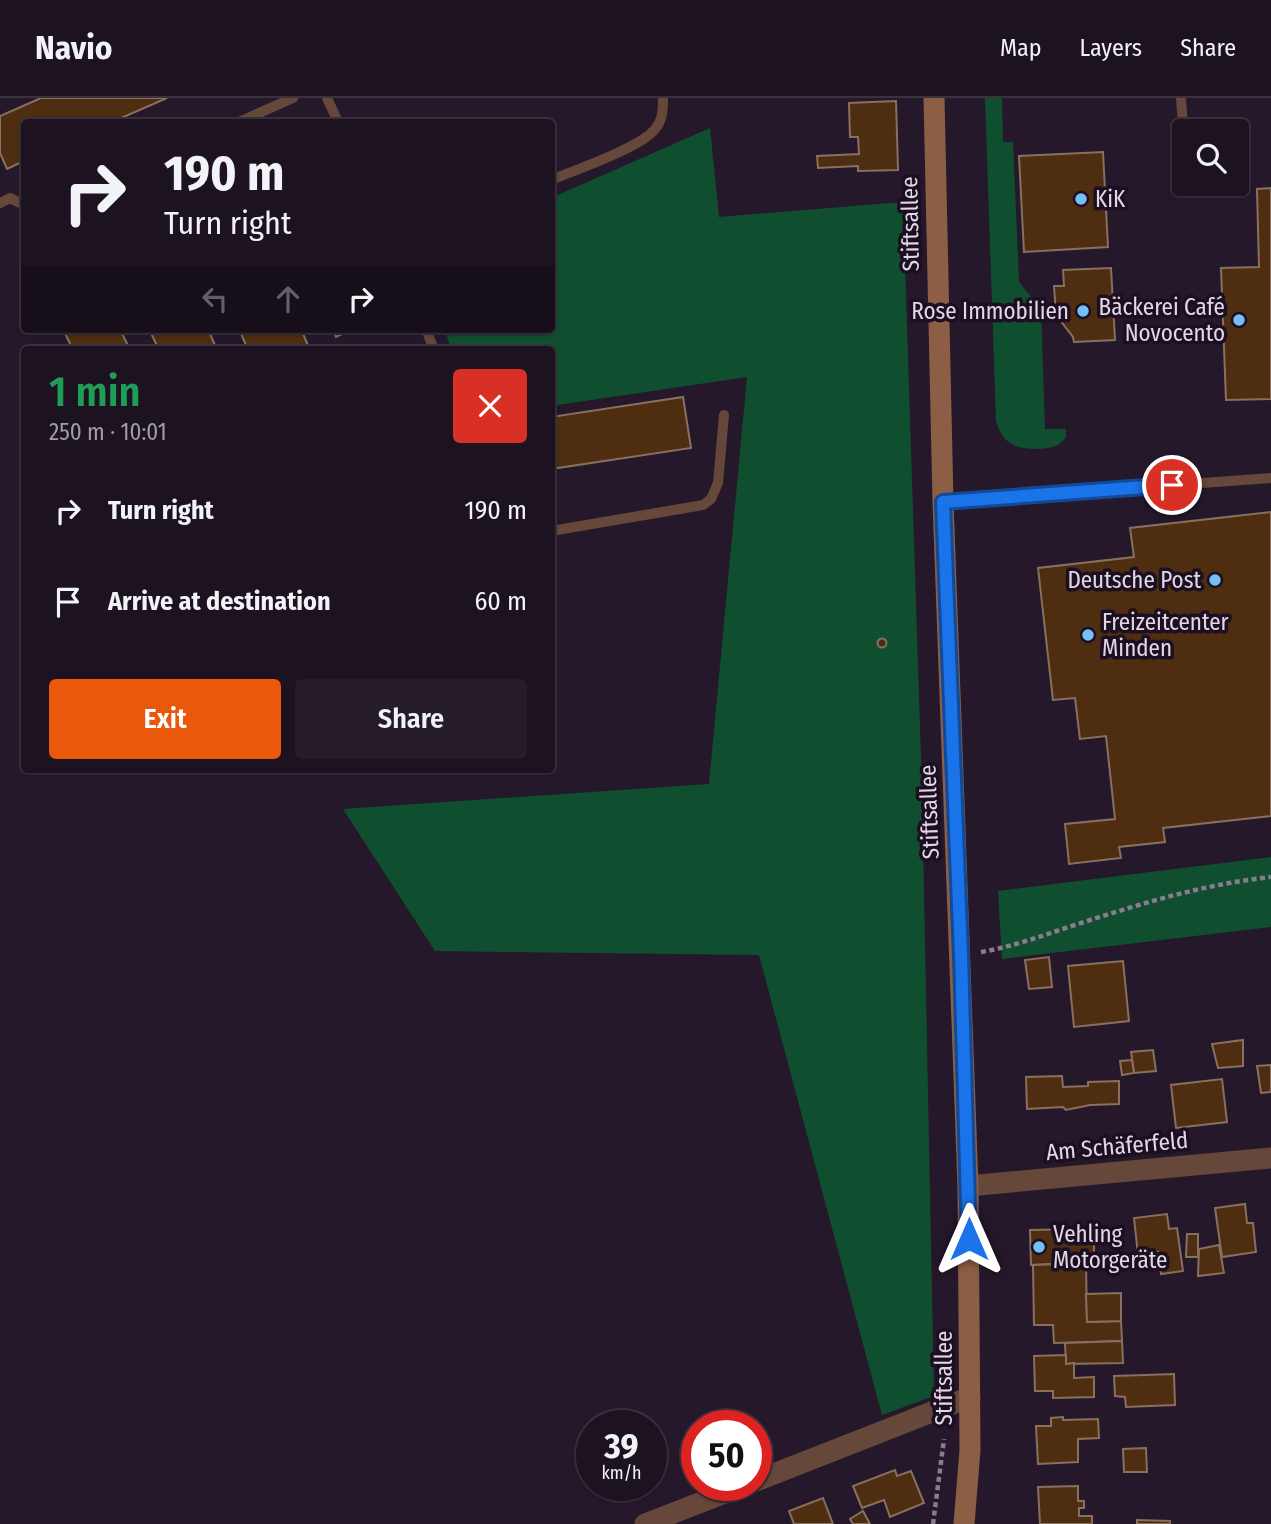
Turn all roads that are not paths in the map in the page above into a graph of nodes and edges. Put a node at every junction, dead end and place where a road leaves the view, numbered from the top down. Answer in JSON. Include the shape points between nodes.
{"nodes":[{"id":1,"x":293,"y":98,"type":"edge"},
{"id":2,"x":327,"y":98,"type":"edge"},
{"id":3,"x":663,"y":98,"type":"edge"},
{"id":4,"x":934,"y":98,"type":"edge"},
{"id":5,"x":1181,"y":98,"type":"edge"},
{"id":6,"x":246,"y":119,"type":"edge"},
{"id":7,"x":337,"y":119,"type":"edge"},
{"id":8,"x":1182,"y":119,"type":"edge"},
{"id":9,"x":555,"y":178,"type":"edge"},
{"id":10,"x":0,"y":203,"type":"edge"},
{"id":11,"x":21,"y":204,"type":"edge"},
{"id":12,"x":724,"y":415,"type":"dead end"},
{"id":13,"x":1271,"y":478,"type":"edge"},
{"id":14,"x":943,"y":502,"type":"junction"},
{"id":15,"x":555,"y":530,"type":"edge"},
{"id":16,"x":1271,"y":1158,"type":"edge"},
{"id":17,"x":968,"y":1186,"type":"junction"},
{"id":18,"x":970,"y":1397,"type":"junction"},
{"id":19,"x":772,"y":1475,"type":"edge"},
{"id":20,"x":704,"y":1501,"type":"edge"},
{"id":21,"x":645,"y":1524,"type":"edge"},
{"id":22,"x":964,"y":1524,"type":"edge"}],
"edges":[{"from":1,"to":6,"type":"lane"},
{"from":2,"to":7,"type":"lane"},
{"from":3,"to":9,"type":"lane","via":[[660,123],[646,139]]},
{"from":4,"to":14,"type":"main road","name":"Stiftsallee"},
{"from":5,"to":8,"type":"lane"},
{"from":10,"to":11,"type":"lane","via":[[10,198]]},
{"from":12,"to":15,"type":"lane","via":[[719,483],[703,505]]},
{"from":13,"to":14,"type":"lane"},
{"from":14,"to":17,"type":"main road","name":"Stiftsallee"},
{"from":16,"to":17,"type":"street","name":"Am Schäferfeld"},
{"from":17,"to":18,"type":"main road","name":"Stiftsallee"},
{"from":18,"to":19,"type":"street"},
{"from":18,"to":22,"type":"main road","name":"Stiftsallee"},
{"from":20,"to":21,"type":"street"}]}
